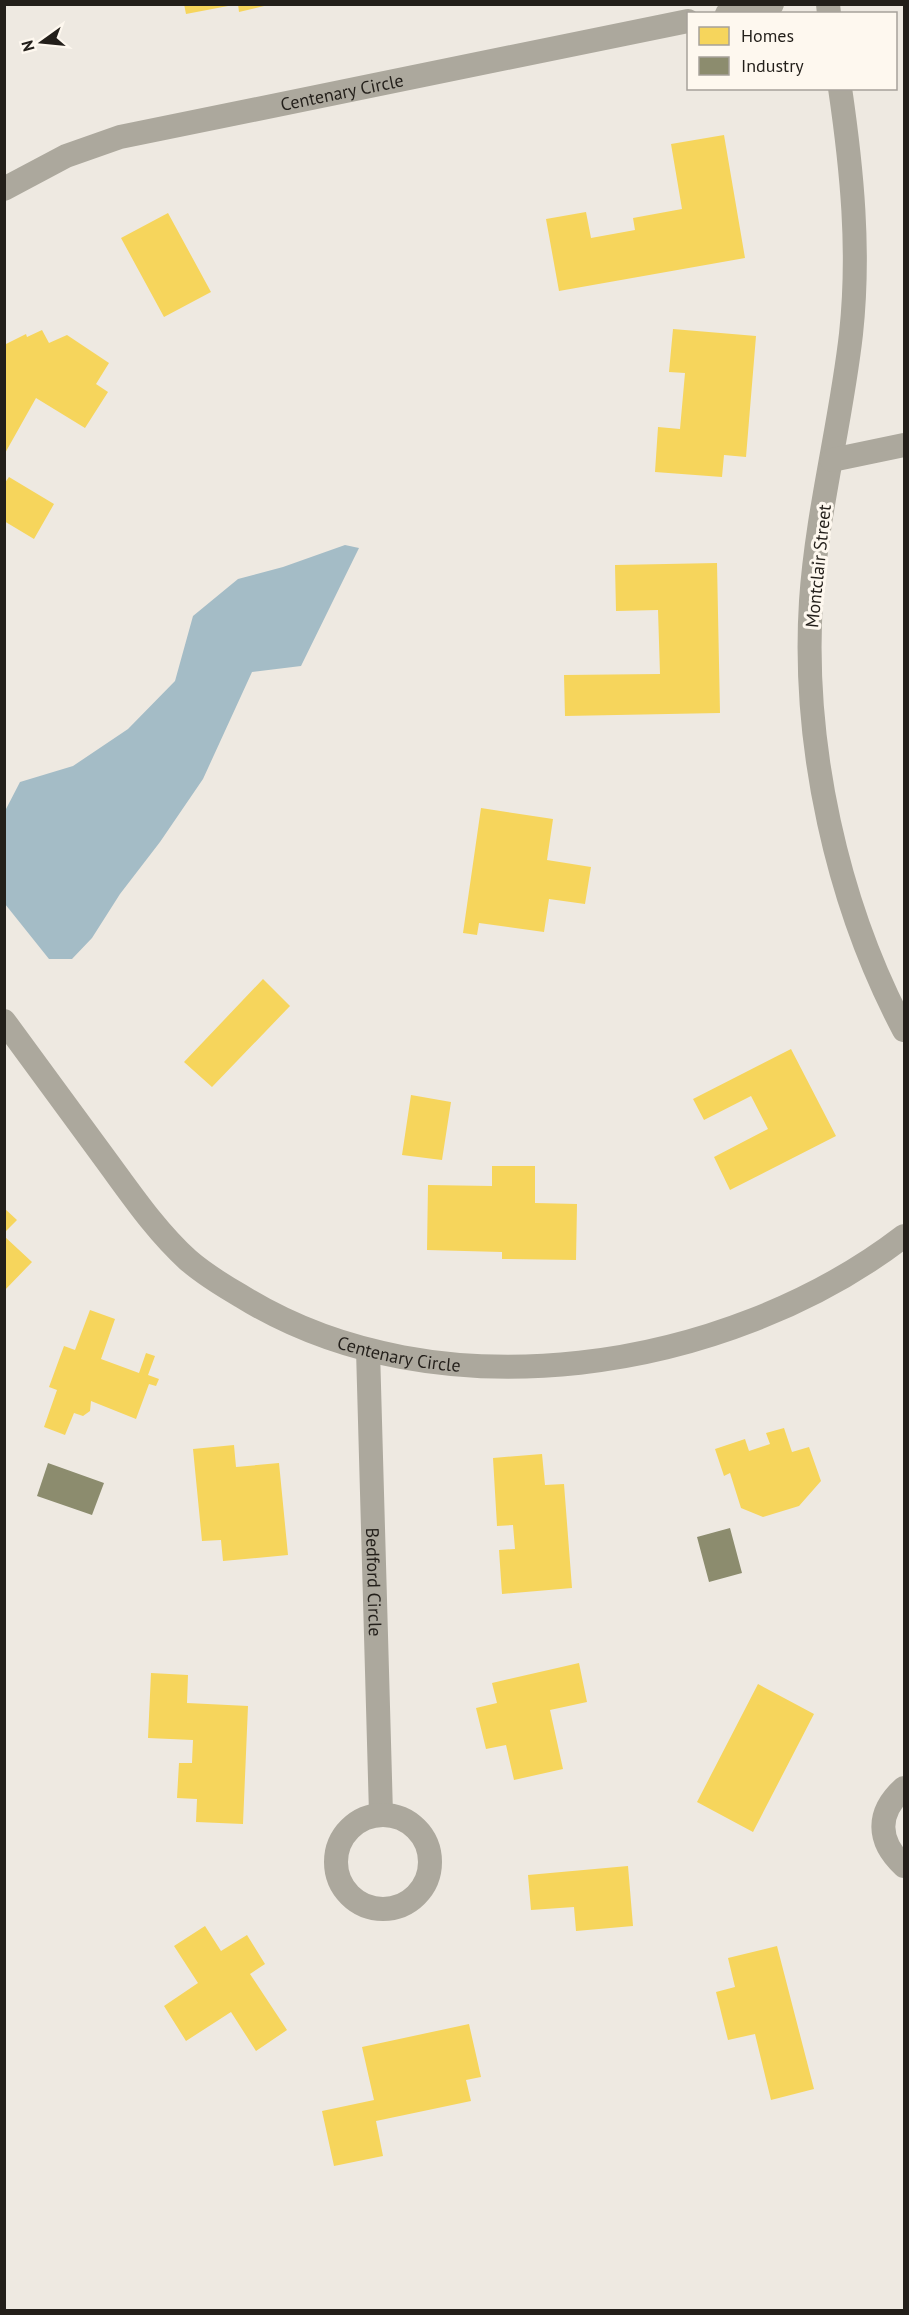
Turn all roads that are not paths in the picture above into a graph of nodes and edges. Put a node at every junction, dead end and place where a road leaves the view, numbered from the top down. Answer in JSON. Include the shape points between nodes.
{"nodes":[{"id":1,"x":772,"y":4,"type":"edge"},
{"id":2,"x":736,"y":12,"type":"edge"},
{"id":3,"x":687,"y":21,"type":"edge"},
{"id":4,"x":840,"y":90,"type":"edge"},
{"id":5,"x":4,"y":189,"type":"edge"},
{"id":6,"x":904,"y":445,"type":"edge"},
{"id":7,"x":832,"y":460,"type":"junction"},
{"id":8,"x":4,"y":1021,"type":"edge"},
{"id":9,"x":904,"y":1030,"type":"edge"},
{"id":10,"x":904,"y":1236,"type":"edge"},
{"id":11,"x":368,"y":1350,"type":"junction"},
{"id":12,"x":904,"y":1788,"type":"edge"},
{"id":13,"x":381,"y":1814,"type":"dead end"},
{"id":14,"x":904,"y":1866,"type":"edge"}],
"edges":[{"from":1,"to":2,"type":"street"},
{"from":3,"to":5,"type":"street","name":"Centenary Circle","via":[[120,137],[66,156]]},
{"from":4,"to":7,"type":"street","name":"Montclair Street","via":[[852,182],[855,266],[851,334]]},
{"from":6,"to":7,"type":"street"},
{"from":7,"to":9,"type":"street","name":"Montclair Street","via":[[811,601],[811,681],[819,762],[834,841],[856,919]]},
{"from":8,"to":11,"type":"street","name":"Centenary Circle","via":[[153,1222],[189,1260],[216,1281],[280,1318]]},
{"from":10,"to":11,"type":"street","name":"Centenary Circle","via":[[856,1270],[792,1304],[722,1331],[651,1351],[515,1367]]},
{"from":11,"to":13,"type":"street","name":"Bedford Circle"},
{"from":12,"to":14,"type":"street","via":[[885,1812],[883,1827],[893,1856]]}]}
